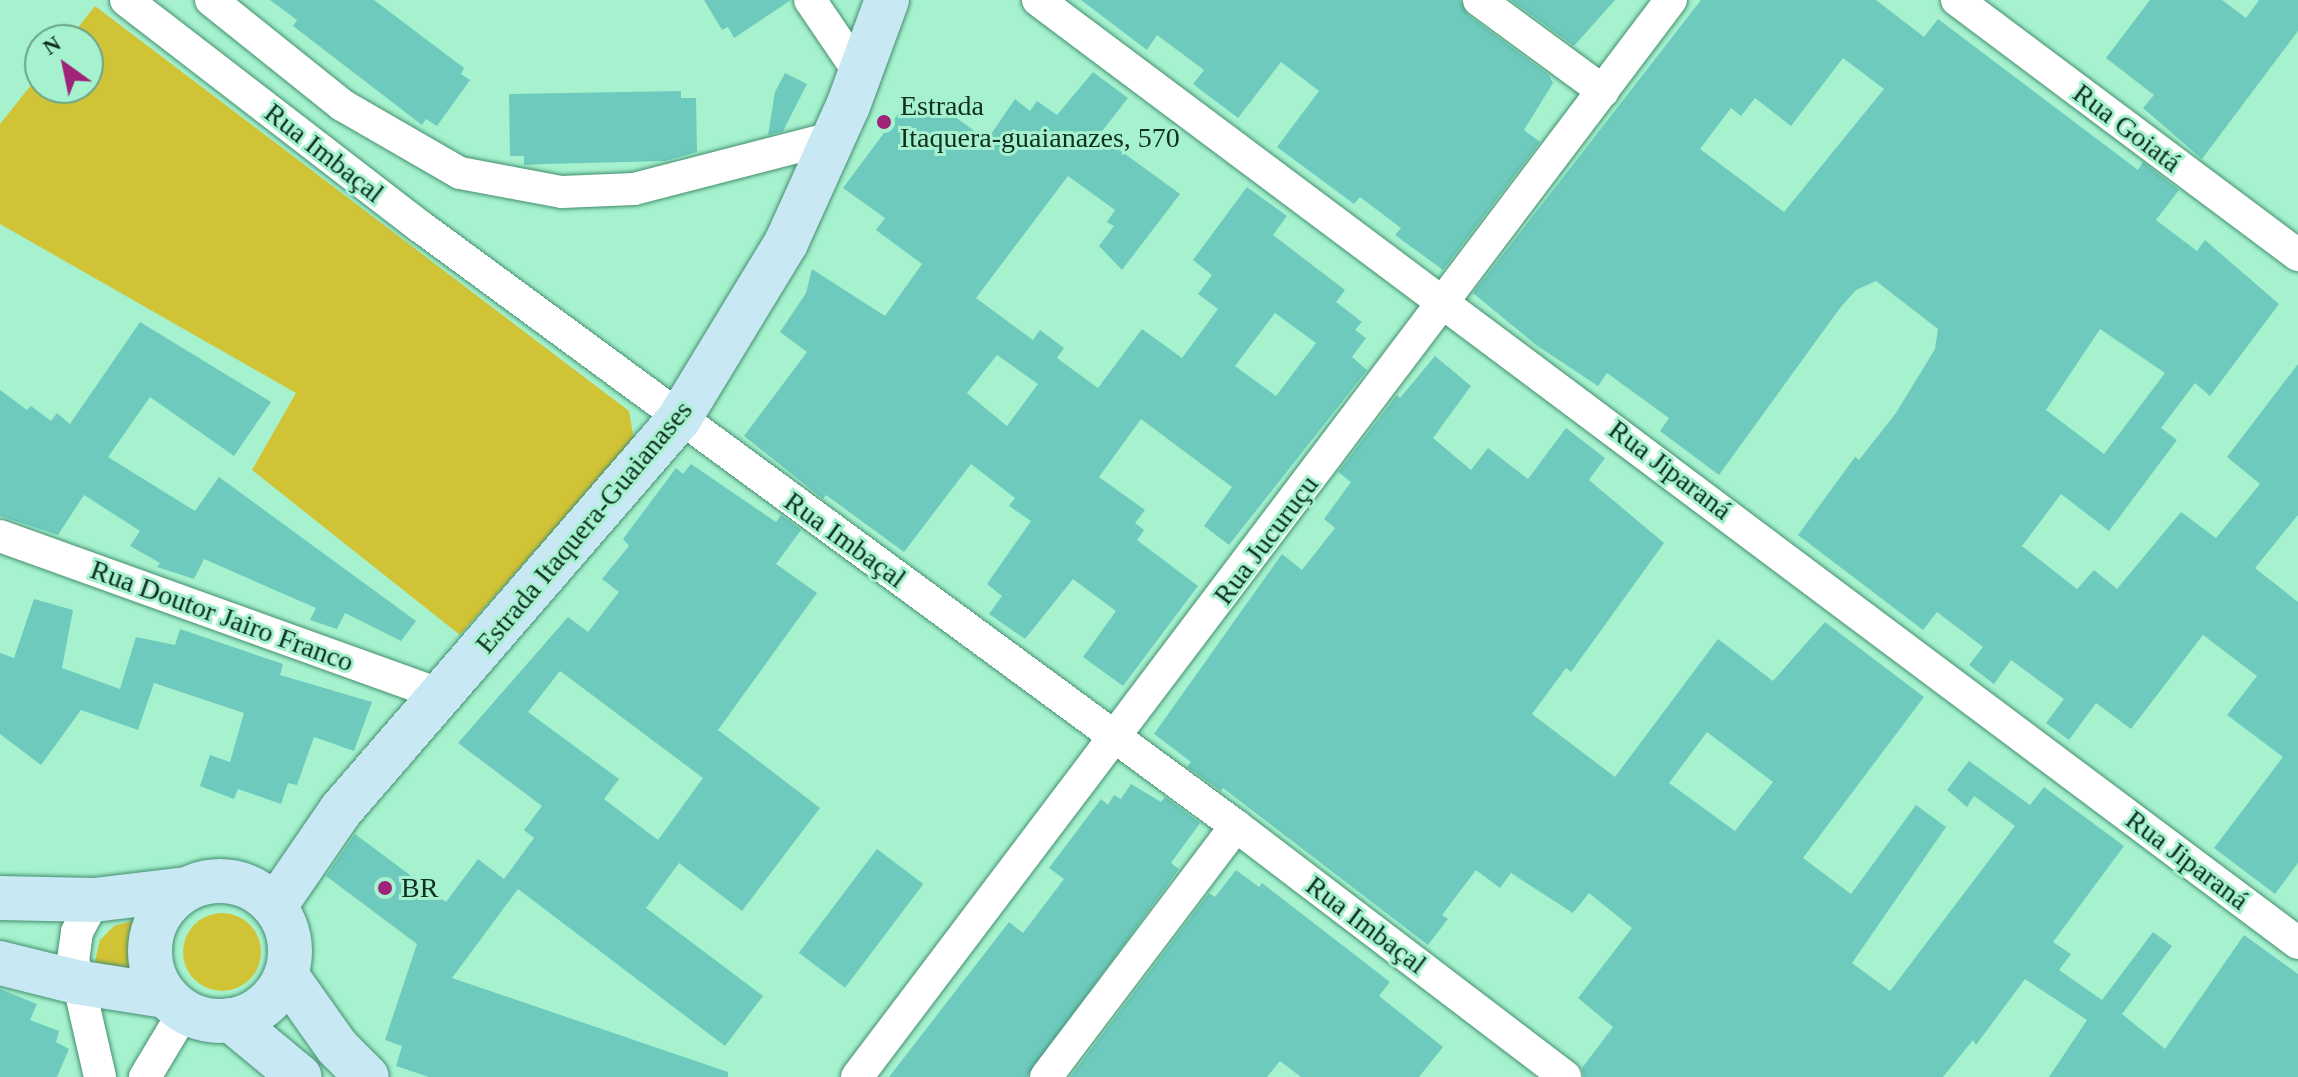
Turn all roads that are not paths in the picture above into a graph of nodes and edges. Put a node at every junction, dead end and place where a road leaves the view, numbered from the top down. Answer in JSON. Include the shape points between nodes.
{"nodes":[{"id":1,"x":126,"y":0,"type":"edge"},
{"id":2,"x":211,"y":0,"type":"edge"},
{"id":3,"x":810,"y":0,"type":"edge"},
{"id":4,"x":887,"y":0,"type":"edge"},
{"id":5,"x":1038,"y":0,"type":"edge"},
{"id":6,"x":1479,"y":0,"type":"edge"},
{"id":7,"x":1671,"y":0,"type":"edge"},
{"id":8,"x":1957,"y":0,"type":"edge"},
{"id":9,"x":861,"y":75,"type":"junction"},
{"id":10,"x":1603,"y":91,"type":"junction"},
{"id":11,"x":835,"y":137,"type":"junction"},
{"id":12,"x":2298,"y":255,"type":"edge"},
{"id":13,"x":1446,"y":301,"type":"junction"},
{"id":14,"x":679,"y":419,"type":"junction"},
{"id":15,"x":0,"y":536,"type":"edge"},
{"id":16,"x":444,"y":696,"type":"junction"},
{"id":17,"x":1114,"y":742,"type":"junction"},
{"id":18,"x":341,"y":810,"type":"junction"},
{"id":19,"x":1236,"y":826,"type":"junction"},
{"id":20,"x":234,"y":881,"type":"junction"},
{"id":21,"x":186,"y":889,"type":"junction"},
{"id":22,"x":0,"y":898,"type":"edge"},
{"id":23,"x":94,"y":900,"type":"junction"},
{"id":24,"x":275,"y":906,"type":"junction"},
{"id":25,"x":2298,"y":943,"type":"edge"},
{"id":26,"x":0,"y":963,"type":"edge"},
{"id":27,"x":286,"y":975,"type":"junction"},
{"id":28,"x":76,"y":982,"type":"junction"},
{"id":29,"x":175,"y":1004,"type":"junction"},
{"id":30,"x":231,"y":1020,"type":"junction"},
{"id":31,"x":100,"y":1077,"type":"edge"},
{"id":32,"x":145,"y":1077,"type":"edge"},
{"id":33,"x":300,"y":1077,"type":"edge"},
{"id":34,"x":367,"y":1077,"type":"edge"},
{"id":35,"x":857,"y":1077,"type":"edge"},
{"id":36,"x":1046,"y":1077,"type":"edge"},
{"id":37,"x":1565,"y":1077,"type":"edge"}],
"edges":[{"from":1,"to":14,"type":"street","name":"Rua Imbaçal"},
{"from":2,"to":11,"type":"street","via":[[342,105],[460,173],[562,192],[634,189]]},
{"from":3,"to":9,"type":"street"},
{"from":4,"to":9,"type":"main road","name":"Estrada Itaquera-Guaianases"},
{"from":5,"to":13,"type":"street","name":"Rua Jiparaná"},
{"from":6,"to":10,"type":"street"},
{"from":7,"to":10,"type":"street","name":"Rua Jucuruçu"},
{"from":8,"to":12,"type":"street","name":"Rua Goiatá"},
{"from":9,"to":11,"type":"main road","name":"Estrada Itaquera-Guaianases"},
{"from":10,"to":13,"type":"street","name":"Rua Jucuruçu"},
{"from":11,"to":14,"type":"main road","name":"Estrada Itaquera-Guaianases","via":[[786,243]]},
{"from":13,"to":17,"type":"street","name":"Rua Jucuruçu"},
{"from":13,"to":25,"type":"street","name":"Rua Jiparaná"},
{"from":14,"to":16,"type":"main road","name":"Estrada Itaquera-Guaianases"},
{"from":14,"to":17,"type":"street","name":"Rua Imbaçal"},
{"from":15,"to":16,"type":"street","name":"Rua Doutor Jairo Franco"},
{"from":16,"to":18,"type":"main road","name":"Estrada Itaquera-Guaianases"},
{"from":17,"to":19,"type":"street","name":"Rua Imbaçal"},
{"from":17,"to":35,"type":"street","name":"Rua Jucuruçu"},
{"from":18,"to":20,"type":"main road","name":"Estrada Itaquera-Guaianases"},
{"from":18,"to":24,"type":"main road","name":"Estrada Itaquera-Guaianases"},
{"from":19,"to":36,"type":"street"},
{"from":19,"to":37,"type":"street","name":"Rua Imbaçal"},
{"from":20,"to":21,"type":"main road","via":[[209,881]]},
{"from":20,"to":24,"type":"main road","via":[[257,890]]},
{"from":21,"to":23,"type":"main road"},
{"from":21,"to":29,"type":"main road","via":[[154,926],[149,950],[153,974]]},
{"from":22,"to":23,"type":"main road"},
{"from":23,"to":28,"type":"street","via":[[73,948]]},
{"from":24,"to":27,"type":"main road","via":[[287,927]]},
{"from":26,"to":28,"type":"main road"},
{"from":27,"to":30,"type":"main road","via":[[264,1005]]},
{"from":27,"to":34,"type":"main road","via":[[337,1047]]},
{"from":28,"to":29,"type":"main road"},
{"from":28,"to":31,"type":"street"},
{"from":29,"to":30,"type":"main road","via":[[206,1020]]},
{"from":29,"to":32,"type":"street"},
{"from":30,"to":33,"type":"main road"}]}
